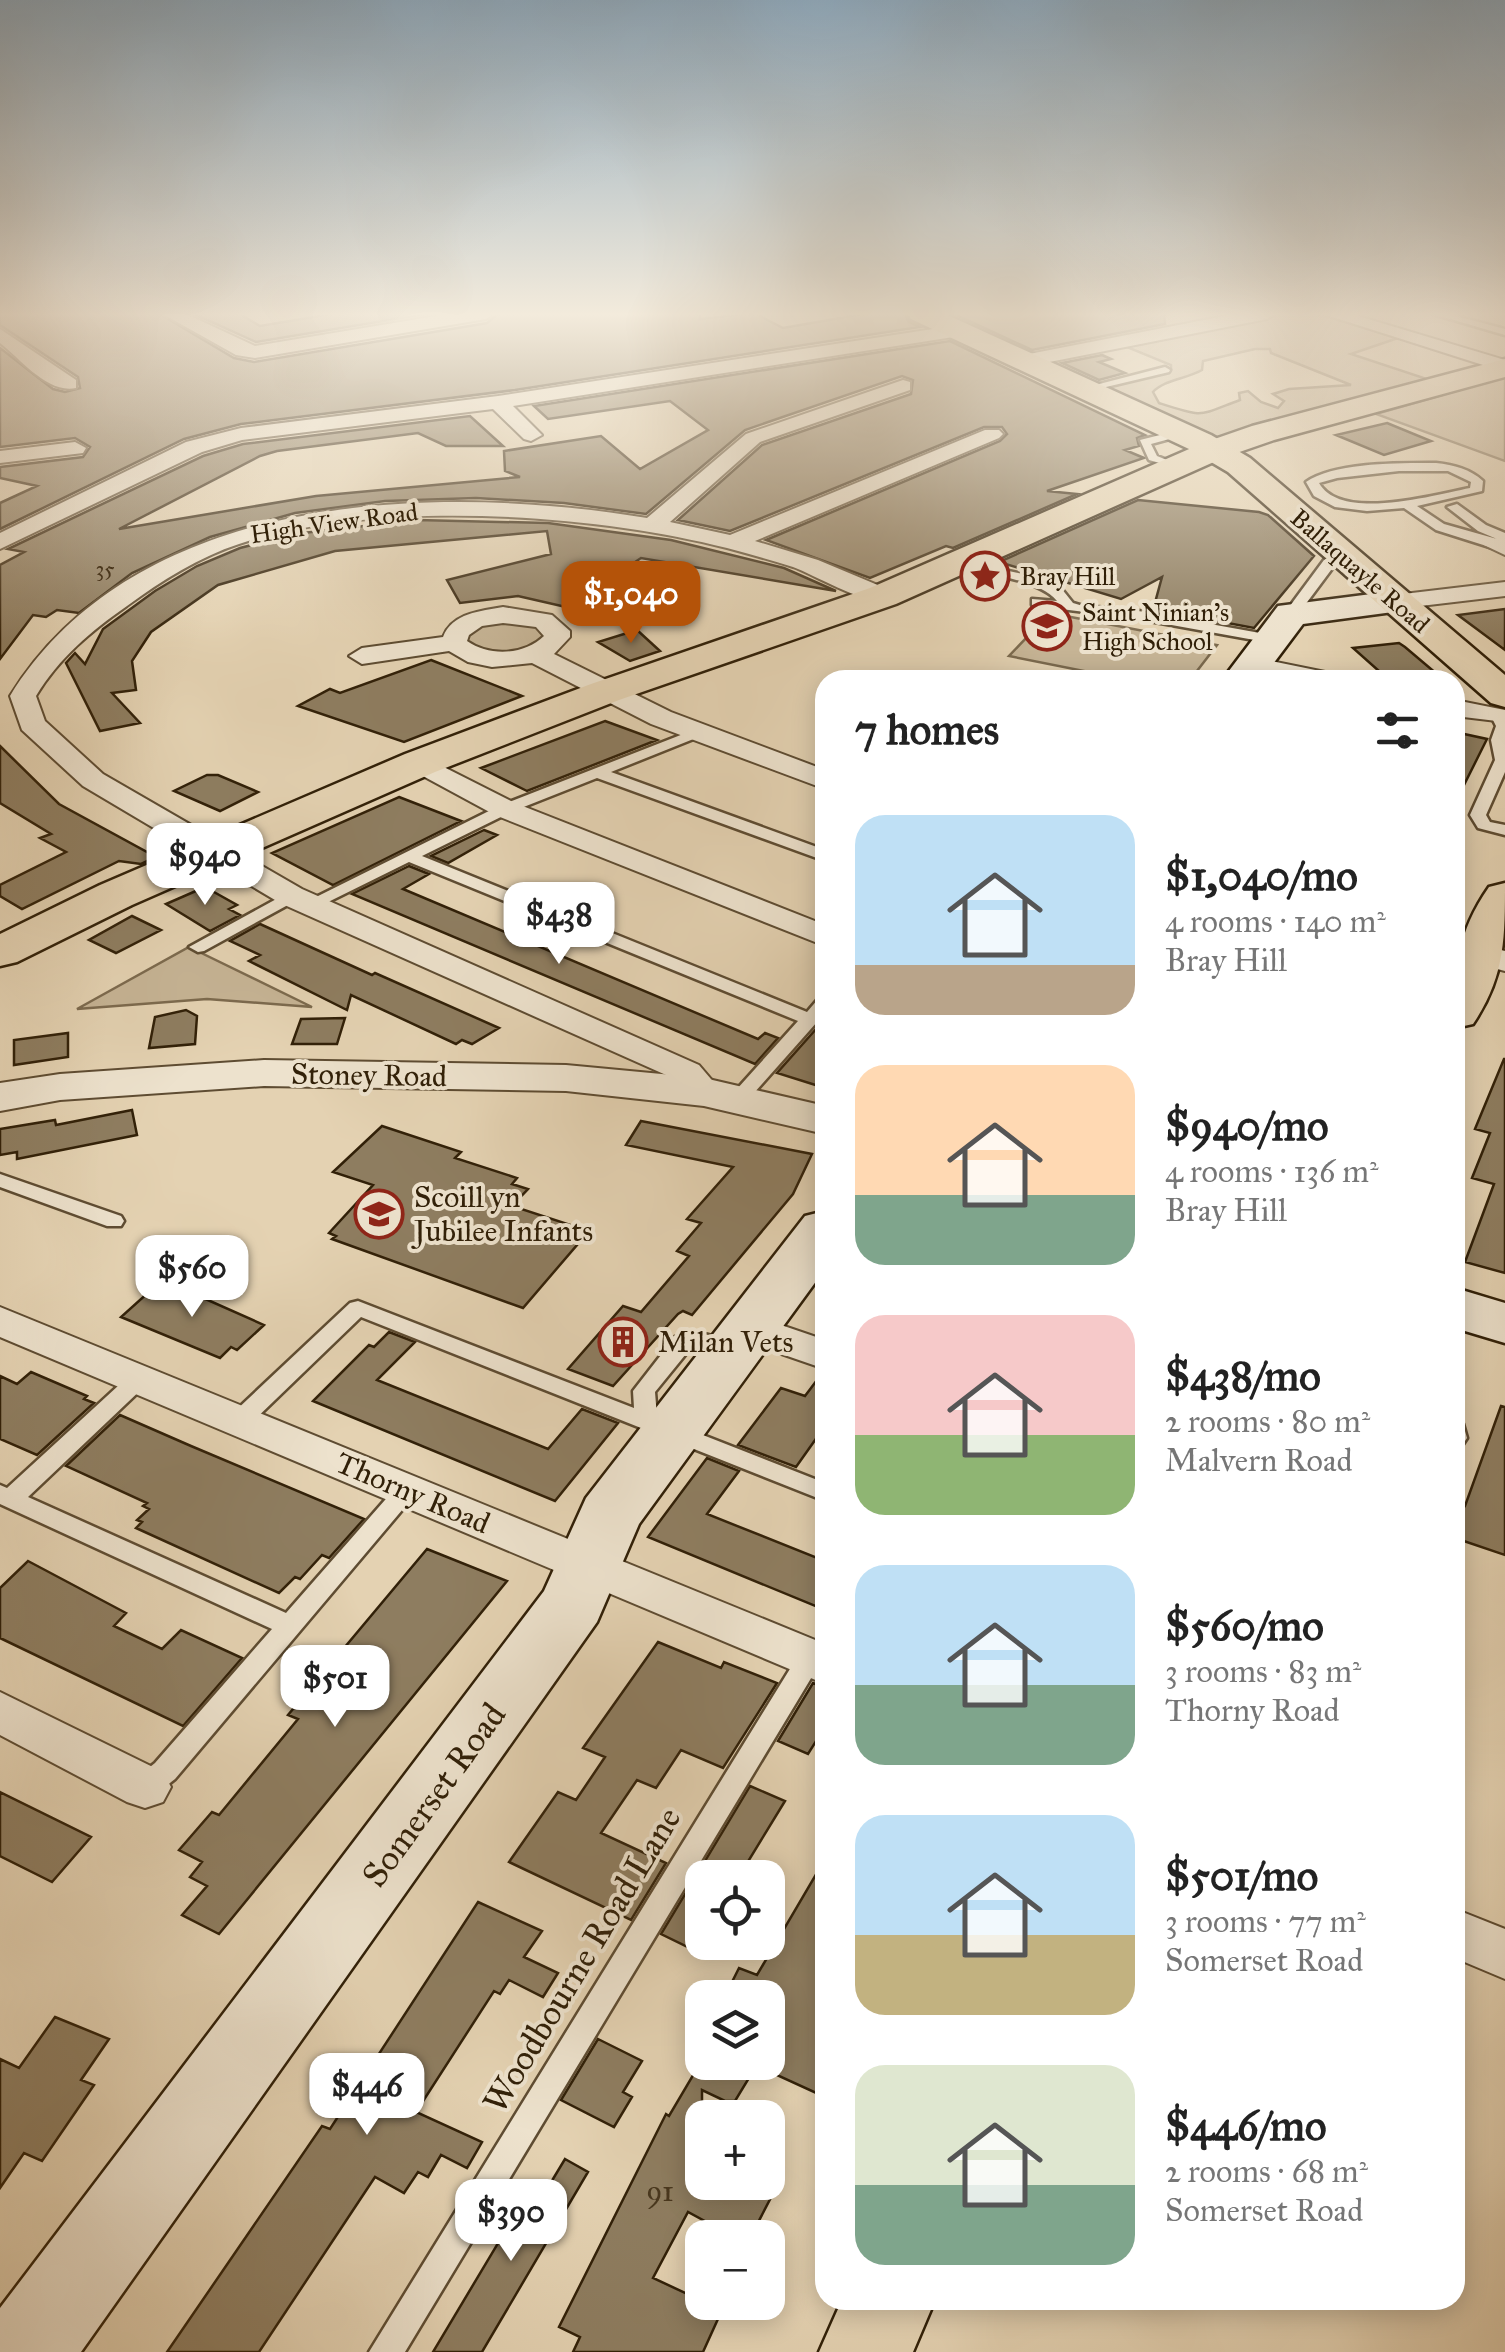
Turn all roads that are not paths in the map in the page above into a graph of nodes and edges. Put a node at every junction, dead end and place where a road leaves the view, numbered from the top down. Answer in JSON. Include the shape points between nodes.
{"nodes":[{"id":1,"x":339,"y":423,"type":"edge"},
{"id":2,"x":518,"y":423,"type":"edge"},
{"id":3,"x":797,"y":423,"type":"edge"},
{"id":4,"x":1133,"y":423,"type":"edge"},
{"id":5,"x":1297,"y":423,"type":"edge"},
{"id":6,"x":992,"y":434,"type":"dead end"},
{"id":7,"x":531,"y":436,"type":"dead end"},
{"id":8,"x":75,"y":448,"type":"dead end"},
{"id":9,"x":0,"y":456,"type":"edge"},
{"id":10,"x":1180,"y":456,"type":"junction"},
{"id":11,"x":1261,"y":485,"type":"junction"},
{"id":12,"x":1406,"y":504,"type":"junction"},
{"id":13,"x":1453,"y":507,"type":"dead end"},
{"id":14,"x":651,"y":526,"type":"junction"},
{"id":15,"x":0,"y":542,"type":"edge"},
{"id":16,"x":732,"y":542,"type":"junction"},
{"id":17,"x":1503,"y":543,"type":"edge"},
{"id":18,"x":1342,"y":556,"type":"junction"},
{"id":19,"x":958,"y":564,"type":"junction"},
{"id":20,"x":1505,"y":589,"type":"edge"},
{"id":21,"x":884,"y":596,"type":"junction"},
{"id":22,"x":1037,"y":602,"type":"dead end"},
{"id":23,"x":1395,"y":602,"type":"junction"},
{"id":24,"x":1068,"y":606,"type":"junction"},
{"id":25,"x":454,"y":643,"type":"junction"},
{"id":26,"x":1263,"y":650,"type":"edge"},
{"id":27,"x":535,"y":654,"type":"junction"},
{"id":28,"x":362,"y":656,"type":"dead end"},
{"id":29,"x":1305,"y":670,"type":"edge"},
{"id":30,"x":1464,"y":670,"type":"edge"},
{"id":31,"x":1465,"y":671,"type":"edge"},
{"id":32,"x":606,"y":692,"type":"junction"},
{"id":33,"x":1501,"y":706,"type":"edge"},
{"id":34,"x":1465,"y":708,"type":"edge"},
{"id":35,"x":696,"y":733,"type":"junction"},
{"id":36,"x":420,"y":763,"type":"junction"},
{"id":37,"x":596,"y":772,"type":"junction"},
{"id":38,"x":815,"y":776,"type":"edge"},
{"id":39,"x":505,"y":809,"type":"junction"},
{"id":40,"x":1505,"y":830,"type":"edge"},
{"id":41,"x":215,"y":850,"type":"junction"},
{"id":42,"x":815,"y":852,"type":"edge"},
{"id":43,"x":411,"y":857,"type":"junction"},
{"id":44,"x":1505,"y":896,"type":"edge"},
{"id":45,"x":299,"y":901,"type":"junction"},
{"id":46,"x":815,"y":932,"type":"edge"},
{"id":47,"x":198,"y":947,"type":"dead end"},
{"id":48,"x":0,"y":952,"type":"edge"},
{"id":49,"x":1480,"y":954,"type":"edge"},
{"id":50,"x":1465,"y":989,"type":"edge"},
{"id":51,"x":815,"y":1013,"type":"edge"},
{"id":52,"x":809,"y":1019,"type":"junction"},
{"id":53,"x":0,"y":1096,"type":"edge"},
{"id":54,"x":721,"y":1096,"type":"junction"},
{"id":55,"x":815,"y":1118,"type":"edge"},
{"id":56,"x":0,"y":1180,"type":"edge"},
{"id":57,"x":114,"y":1221,"type":"dead end"},
{"id":58,"x":815,"y":1244,"type":"edge"},
{"id":59,"x":1465,"y":1311,"type":"edge"},
{"id":60,"x":0,"y":1321,"type":"edge"},
{"id":61,"x":1505,"y":1323,"type":"edge"},
{"id":62,"x":741,"y":1338,"type":"junction"},
{"id":63,"x":815,"y":1352,"type":"edge"},
{"id":64,"x":139,"y":1379,"type":"junction"},
{"id":65,"x":240,"y":1420,"type":"junction"},
{"id":66,"x":658,"y":1425,"type":"junction"},
{"id":67,"x":815,"y":1488,"type":"edge"},
{"id":68,"x":407,"y":1490,"type":"junction"},
{"id":69,"x":5,"y":1496,"type":"edge"},
{"id":70,"x":588,"y":1566,"type":"junction"},
{"id":71,"x":290,"y":1626,"type":"junction"},
{"id":72,"x":815,"y":1660,"type":"edge"},
{"id":73,"x":815,"y":1666,"type":"edge"},
{"id":74,"x":0,"y":1712,"type":"edge"},
{"id":75,"x":146,"y":1787,"type":"joint"},
{"id":76,"x":1465,"y":1937,"type":"edge"},
{"id":77,"x":1505,"y":1954,"type":"edge"},
{"id":78,"x":885,"y":2310,"type":"edge"},
{"id":79,"x":25,"y":2352,"type":"edge"},
{"id":80,"x":386,"y":2352,"type":"edge"},
{"id":81,"x":866,"y":2352,"type":"edge"}],
"edges":[{"from":1,"to":15,"type":"street","via":[[194,448]]},
{"from":2,"to":7,"type":"street"},
{"from":3,"to":14,"type":"street","via":[[753,438]]},
{"from":4,"to":10,"type":"main road","name":"Ballaquayle Road"},
{"from":5,"to":10,"type":"main road"},
{"from":6,"to":16,"type":"street"},
{"from":8,"to":9,"type":"street"},
{"from":10,"to":11,"type":"main road","via":[[1197,471]]},
{"from":10,"to":11,"type":"main road","name":"Ballaquayle Road","via":[[1240,465]]},
{"from":10,"to":19,"type":"main road"},
{"from":11,"to":18,"type":"main road","name":"Ballaquayle Road"},
{"from":12,"to":12,"type":"lane","via":[[1466,495],[1479,486],[1463,472],[1434,467],[1312,482],[1319,495],[1341,504]]},
{"from":12,"to":17,"type":"lane","via":[[1440,528]]},
{"from":13,"to":17,"type":"lane"},
{"from":14,"to":16,"type":"street","name":"High View Road"},
{"from":14,"to":41,"type":"street","name":"High View Road","via":[[482,508],[296,524],[219,543],[180,561],[74,630],[23,696],[32,724],[93,780]]},
{"from":16,"to":21,"type":"street","name":"High View Road"},
{"from":18,"to":23,"type":"main road","name":"Ballaquayle Road"},
{"from":18,"to":26,"type":"lane","via":[[1329,563]]},
{"from":19,"to":21,"type":"main road"},
{"from":19,"to":24,"type":"lane","via":[[1056,591]]},
{"from":20,"to":23,"type":"street"},
{"from":21,"to":32,"type":"main road"},
{"from":22,"to":24,"type":"lane"},
{"from":23,"to":26,"type":"main road"},
{"from":23,"to":30,"type":"main road","name":"Ballaquayle Road"},
{"from":24,"to":26,"type":"lane","via":[[1133,614]]},
{"from":25,"to":27,"type":"street","via":[[486,658]]},
{"from":25,"to":27,"type":"street","via":[[457,631],[475,620],[518,615],[557,631],[554,643]]},
{"from":25,"to":28,"type":"street"},
{"from":26,"to":29,"type":"street"},
{"from":27,"to":32,"type":"street"},
{"from":31,"to":33,"type":"main road","name":"Ballaquayle Road"},
{"from":32,"to":35,"type":"street"},
{"from":32,"to":36,"type":"main road"},
{"from":33,"to":34,"type":"street"},
{"from":33,"to":40,"type":"lane","via":[[1503,760],[1479,821]]},
{"from":35,"to":37,"type":"lane"},
{"from":35,"to":38,"type":"street"},
{"from":36,"to":39,"type":"street"},
{"from":36,"to":41,"type":"main road"},
{"from":37,"to":39,"type":"lane"},
{"from":37,"to":42,"type":"lane"},
{"from":39,"to":43,"type":"lane"},
{"from":39,"to":46,"type":"street"},
{"from":41,"to":45,"type":"street"},
{"from":41,"to":48,"type":"main road"},
{"from":43,"to":45,"type":"lane"},
{"from":43,"to":52,"type":"lane"},
{"from":44,"to":49,"type":"main road"},
{"from":45,"to":47,"type":"lane"},
{"from":45,"to":54,"type":"street","via":[[687,1072]]},
{"from":49,"to":50,"type":"main road"},
{"from":51,"to":52,"type":"lane"},
{"from":52,"to":54,"type":"lane"},
{"from":53,"to":54,"type":"street","name":"Stoney Road","via":[[264,1074],[566,1078]]},
{"from":54,"to":55,"type":"street","name":"Stoney Road"},
{"from":56,"to":57,"type":"lane"},
{"from":58,"to":62,"type":"main road","name":"Somerset Road"},
{"from":59,"to":61,"type":"main road"},
{"from":60,"to":64,"type":"street","name":"Thorny Road"},
{"from":62,"to":63,"type":"street"},
{"from":62,"to":66,"type":"main road","name":"Somerset Road"},
{"from":64,"to":65,"type":"street","name":"Thorny Road"},
{"from":64,"to":69,"type":"lane"},
{"from":65,"to":66,"type":"lane","via":[[358,1308]]},
{"from":65,"to":68,"type":"street","name":"Thorny Road"},
{"from":66,"to":67,"type":"lane"},
{"from":66,"to":70,"type":"main road","name":"Somerset Road"},
{"from":68,"to":70,"type":"street","name":"Thorny Road"},
{"from":68,"to":71,"type":"lane"},
{"from":69,"to":71,"type":"lane"},
{"from":70,"to":72,"type":"street","name":"Thorny Road"},
{"from":70,"to":79,"type":"main road","name":"Somerset Road","via":[[574,1603]]},
{"from":71,"to":75,"type":"lane"},
{"from":73,"to":80,"type":"lane","name":"Woodbourne Road Lane"},
{"from":74,"to":75,"type":"street"},
{"from":76,"to":77,"type":"street"},
{"from":78,"to":81,"type":"main road"}]}
